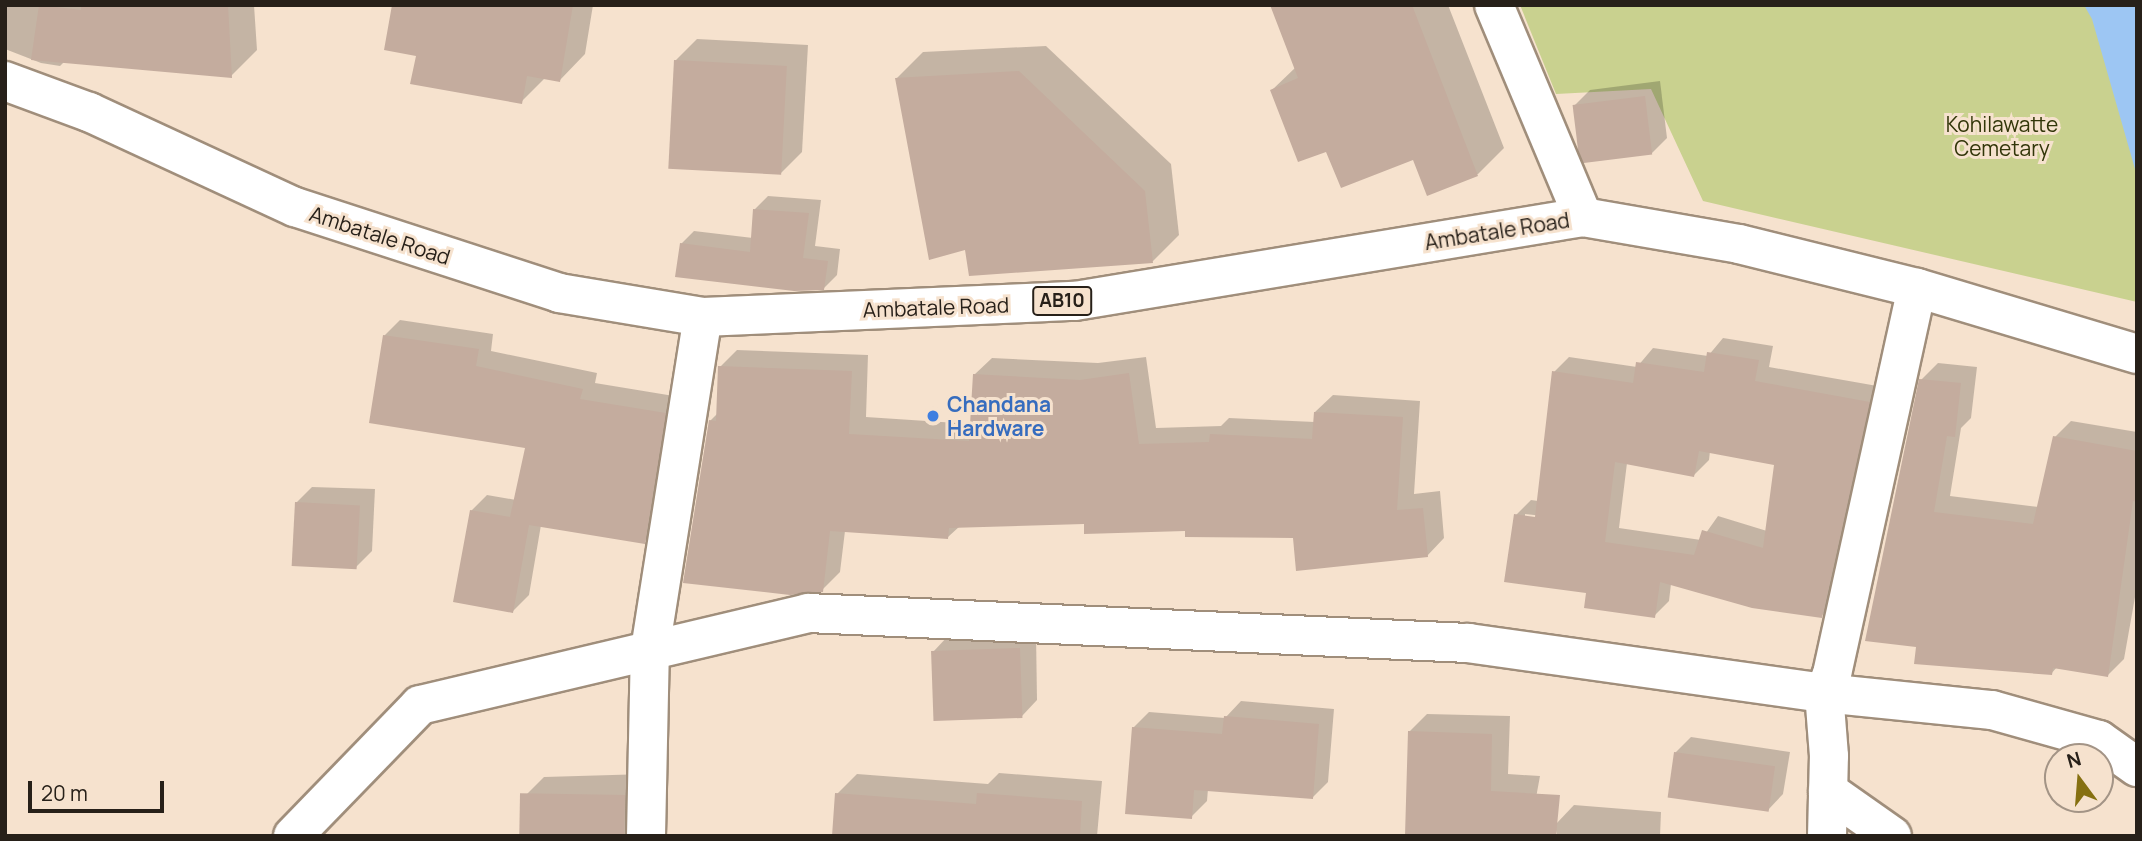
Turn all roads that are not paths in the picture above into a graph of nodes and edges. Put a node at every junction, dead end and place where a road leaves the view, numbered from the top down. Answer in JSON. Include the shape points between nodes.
{"nodes":[{"id":1,"x":1494,"y":5,"type":"edge"},
{"id":2,"x":5,"y":82,"type":"edge"},
{"id":3,"x":1583,"y":217,"type":"junction"},
{"id":4,"x":1917,"y":288,"type":"junction"},
{"id":5,"x":703,"y":317,"type":"junction"},
{"id":6,"x":2137,"y":354,"type":"edge"},
{"id":7,"x":650,"y":650,"type":"junction"},
{"id":8,"x":1824,"y":693,"type":"junction"},
{"id":9,"x":2137,"y":767,"type":"edge"},
{"id":10,"x":1828,"y":790,"type":"junction"},
{"id":11,"x":293,"y":836,"type":"edge"},
{"id":12,"x":646,"y":836,"type":"edge"},
{"id":13,"x":1827,"y":836,"type":"edge"},
{"id":14,"x":1892,"y":836,"type":"edge"}],
"edges":[{"from":1,"to":3,"type":"street"},
{"from":2,"to":5,"type":"street","name":"Ambatale Road","number":"AB10","via":[[89,112],[295,207],[559,293]]},
{"from":3,"to":4,"type":"street","name":"Ambatale Road","number":"AB10","via":[[1739,244]]},
{"from":3,"to":5,"type":"street","name":"Ambatale Road","number":"AB10","via":[[1076,301]]},
{"from":4,"to":6,"type":"street","name":"Ambatale Road","number":"AB10"},
{"from":4,"to":8,"type":"street"},
{"from":5,"to":7,"type":"street"},
{"from":7,"to":8,"type":"street","via":[[808,613],[1468,643]]},
{"from":7,"to":11,"type":"street","via":[[420,705]]},
{"from":7,"to":12,"type":"street"},
{"from":8,"to":9,"type":"street","via":[[1992,710],[2099,740]]},
{"from":8,"to":10,"type":"street"},
{"from":10,"to":13,"type":"street"},
{"from":10,"to":14,"type":"street"}]}
